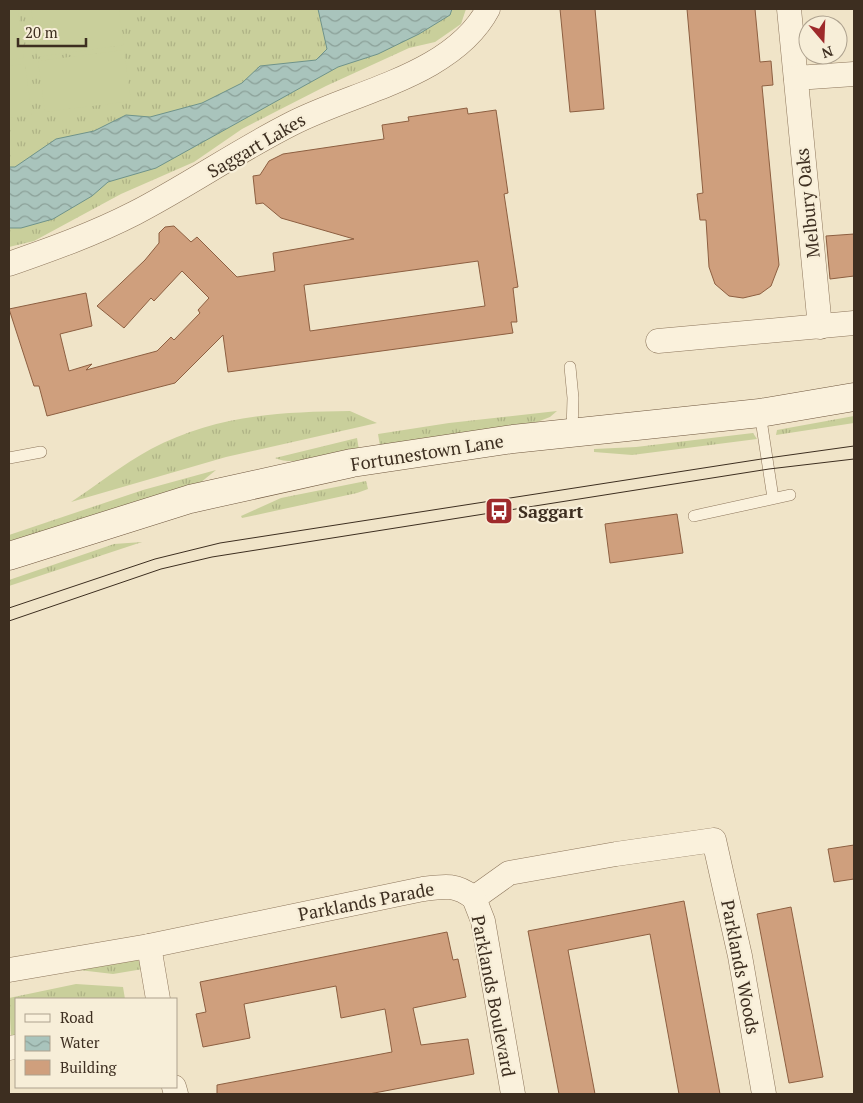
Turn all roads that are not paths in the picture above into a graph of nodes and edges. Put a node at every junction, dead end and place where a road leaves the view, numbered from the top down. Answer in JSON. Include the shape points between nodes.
{"nodes":[{"id":1,"x":488,"y":9,"type":"edge"},
{"id":2,"x":789,"y":9,"type":"edge"},
{"id":3,"x":854,"y":74,"type":"edge"},
{"id":4,"x":796,"y":78,"type":"junction"},
{"id":5,"x":9,"y":264,"type":"edge"},
{"id":6,"x":854,"y":323,"type":"edge"},
{"id":7,"x":820,"y":327,"type":"junction"},
{"id":8,"x":658,"y":341,"type":"dead end"},
{"id":9,"x":570,"y":367,"type":"dead end"},
{"id":10,"x":854,"y":397,"type":"edge"},
{"id":11,"x":760,"y":413,"type":"junction"},
{"id":12,"x":572,"y":433,"type":"junction"},
{"id":13,"x":41,"y":452,"type":"dead end"},
{"id":14,"x":9,"y":458,"type":"edge"},
{"id":15,"x":790,"y":495,"type":"dead end"},
{"id":16,"x":773,"y":498,"type":"junction"},
{"id":17,"x":694,"y":516,"type":"dead end"},
{"id":18,"x":9,"y":556,"type":"edge"},
{"id":19,"x":474,"y":898,"type":"junction"},
{"id":20,"x":149,"y":946,"type":"junction"},
{"id":21,"x":9,"y":970,"type":"edge"},
{"id":22,"x":158,"y":998,"type":"edge"},
{"id":23,"x":513,"y":1094,"type":"edge"},
{"id":24,"x":764,"y":1094,"type":"edge"}],
"edges":[{"from":1,"to":5,"type":"street","name":"Saggart Lakes","via":[[466,41],[441,58],[291,124],[135,213],[85,236]]},
{"from":2,"to":4,"type":"street","name":"Melbury Oaks"},
{"from":3,"to":4,"type":"street"},
{"from":4,"to":7,"type":"street","name":"Melbury Oaks"},
{"from":6,"to":7,"type":"street"},
{"from":7,"to":8,"type":"street"},
{"from":9,"to":12,"type":"lane"},
{"from":10,"to":11,"type":"street","name":"Fortunestown Lane"},
{"from":11,"to":12,"type":"street","name":"Fortunestown Lane"},
{"from":11,"to":16,"type":"lane"},
{"from":12,"to":18,"type":"street","name":"Fortunestown Lane","via":[[371,460],[245,486],[133,516]]},
{"from":13,"to":14,"type":"lane"},
{"from":15,"to":16,"type":"lane"},
{"from":16,"to":17,"type":"lane"},
{"from":19,"to":20,"type":"street","name":"Parklands Parade","via":[[462,888],[430,888]]},
{"from":19,"to":23,"type":"street","name":"Parklands Boulevard","via":[[483,921]]},
{"from":19,"to":24,"type":"street","name":"Parklands Woods","via":[[509,873],[714,840],[740,956]]},
{"from":20,"to":21,"type":"street","name":"Parklands Parade"},
{"from":20,"to":22,"type":"street"}]}
